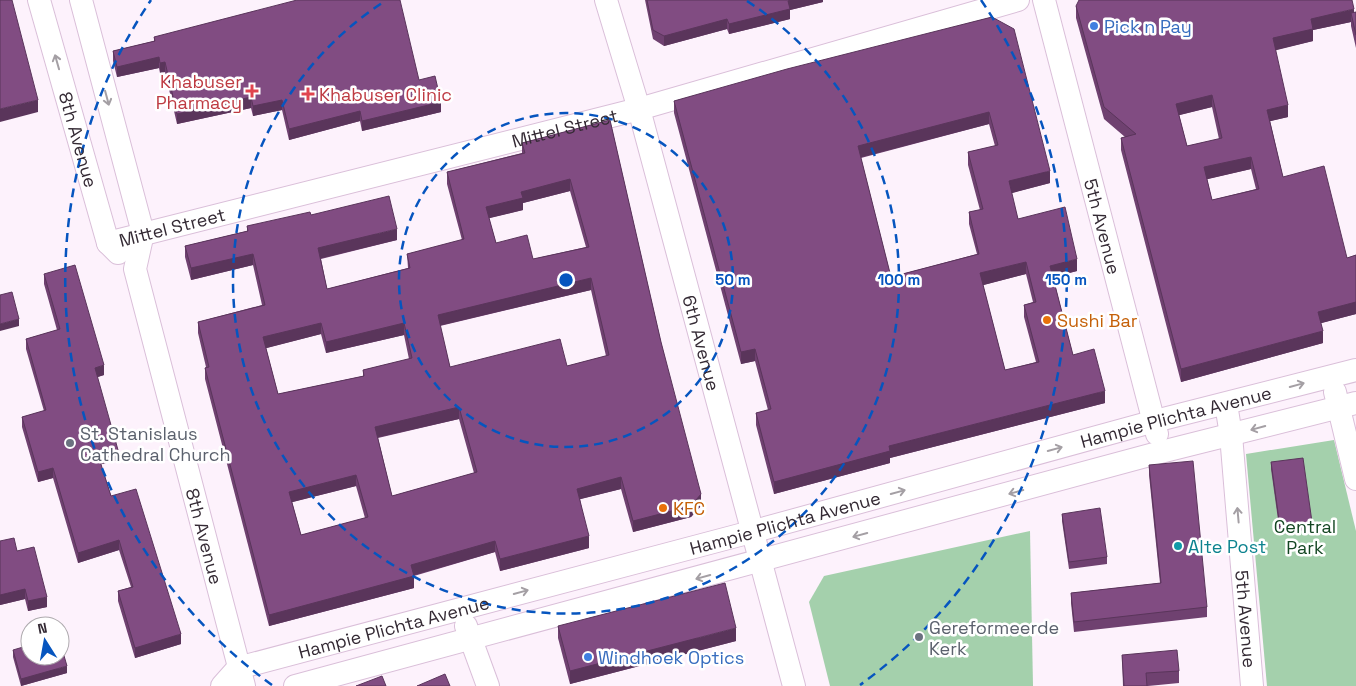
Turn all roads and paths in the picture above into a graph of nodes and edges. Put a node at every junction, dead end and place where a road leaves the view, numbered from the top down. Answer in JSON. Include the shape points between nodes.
{"nodes":[{"id":1,"x":39,"y":0,"type":"edge"},
{"id":2,"x":81,"y":0,"type":"edge"},
{"id":3,"x":606,"y":0,"type":"edge"},
{"id":4,"x":1018,"y":0,"type":"edge"},
{"id":5,"x":1044,"y":0,"type":"edge"},
{"id":6,"x":639,"y":109,"type":"junction"},
{"id":7,"x":143,"y":233,"type":"junction"},
{"id":8,"x":108,"y":244,"type":"junction"},
{"id":9,"x":135,"y":269,"type":"junction"},
{"id":10,"x":1356,"y":370,"type":"edge"},
{"id":11,"x":1331,"y":377,"type":"junction"},
{"id":12,"x":1226,"y":404,"type":"junction"},
{"id":13,"x":1348,"y":405,"type":"edge"},
{"id":14,"x":1155,"y":421,"type":"junction"},
{"id":15,"x":1231,"y":436,"type":"junction"},
{"id":16,"x":1161,"y":452,"type":"junction"},
{"id":17,"x":1356,"y":479,"type":"edge"},
{"id":18,"x":751,"y":532,"type":"junction"},
{"id":19,"x":760,"y":562,"type":"junction"},
{"id":20,"x":460,"y":609,"type":"junction"},
{"id":21,"x":470,"y":638,"type":"junction"},
{"id":22,"x":241,"y":677,"type":"edge"},
{"id":23,"x":222,"y":686,"type":"edge"},
{"id":24,"x":295,"y":686,"type":"edge"},
{"id":25,"x":488,"y":686,"type":"edge"},
{"id":26,"x":794,"y":686,"type":"edge"},
{"id":27,"x":1252,"y":686,"type":"edge"}],
"edges":[{"from":8,"to":1,"type":"street","name":"8th Avenue","one_way":true},
{"from":2,"to":7,"type":"street","name":"8th Avenue","one_way":true},
{"from":3,"to":6,"type":"street","name":"6th Avenue"},
{"from":4,"to":6,"type":"street","name":"Mittel Street"},
{"from":5,"to":14,"type":"street","name":"5th Avenue"},
{"from":6,"to":7,"type":"street","name":"Mittel Street"},
{"from":6,"to":18,"type":"street","name":"6th Avenue"},
{"from":7,"to":8,"type":"street","name":"Mittel Street"},
{"from":7,"to":9,"type":"street","name":"8th Avenue"},
{"from":8,"to":9,"type":"street"},
{"from":9,"to":22,"type":"street","name":"8th Avenue"},
{"from":10,"to":11,"type":"street","name":"Hampie Plichta Avenue"},
{"from":12,"to":11,"type":"street","name":"Hampie Plichta Avenue","one_way":true},
{"from":11,"to":13,"type":"street"},
{"from":12,"to":14,"type":"street","name":"Hampie Plichta Avenue"},
{"from":12,"to":15,"type":"street","name":"5th Avenue"},
{"from":13,"to":15,"type":"street","name":"Hampie Plichta Avenue","one_way":true},
{"from":13,"to":17,"type":"street"},
{"from":14,"to":16,"type":"street","name":"5th Avenue"},
{"from":18,"to":14,"type":"street","name":"Hampie Plichta Avenue","one_way":true},
{"from":15,"to":16,"type":"street","name":"Hampie Plichta Avenue"},
{"from":27,"to":15,"type":"street","name":"5th Avenue","one_way":true},
{"from":16,"to":19,"type":"street","name":"Hampie Plichta Avenue","one_way":true},
{"from":18,"to":19,"type":"street","name":"6th Avenue"},
{"from":20,"to":18,"type":"street","name":"Hampie Plichta Avenue","one_way":true},
{"from":19,"to":21,"type":"street","name":"Hampie Plichta Avenue","one_way":true},
{"from":19,"to":26,"type":"street","name":"6th Avenue"},
{"from":20,"to":21,"type":"street"},
{"from":20,"to":22,"type":"street","name":"Hampie Plichta Avenue"},
{"from":21,"to":24,"type":"street","name":"Hampie Plichta Avenue"},
{"from":21,"to":25,"type":"street"},
{"from":22,"to":23,"type":"street"}]}
